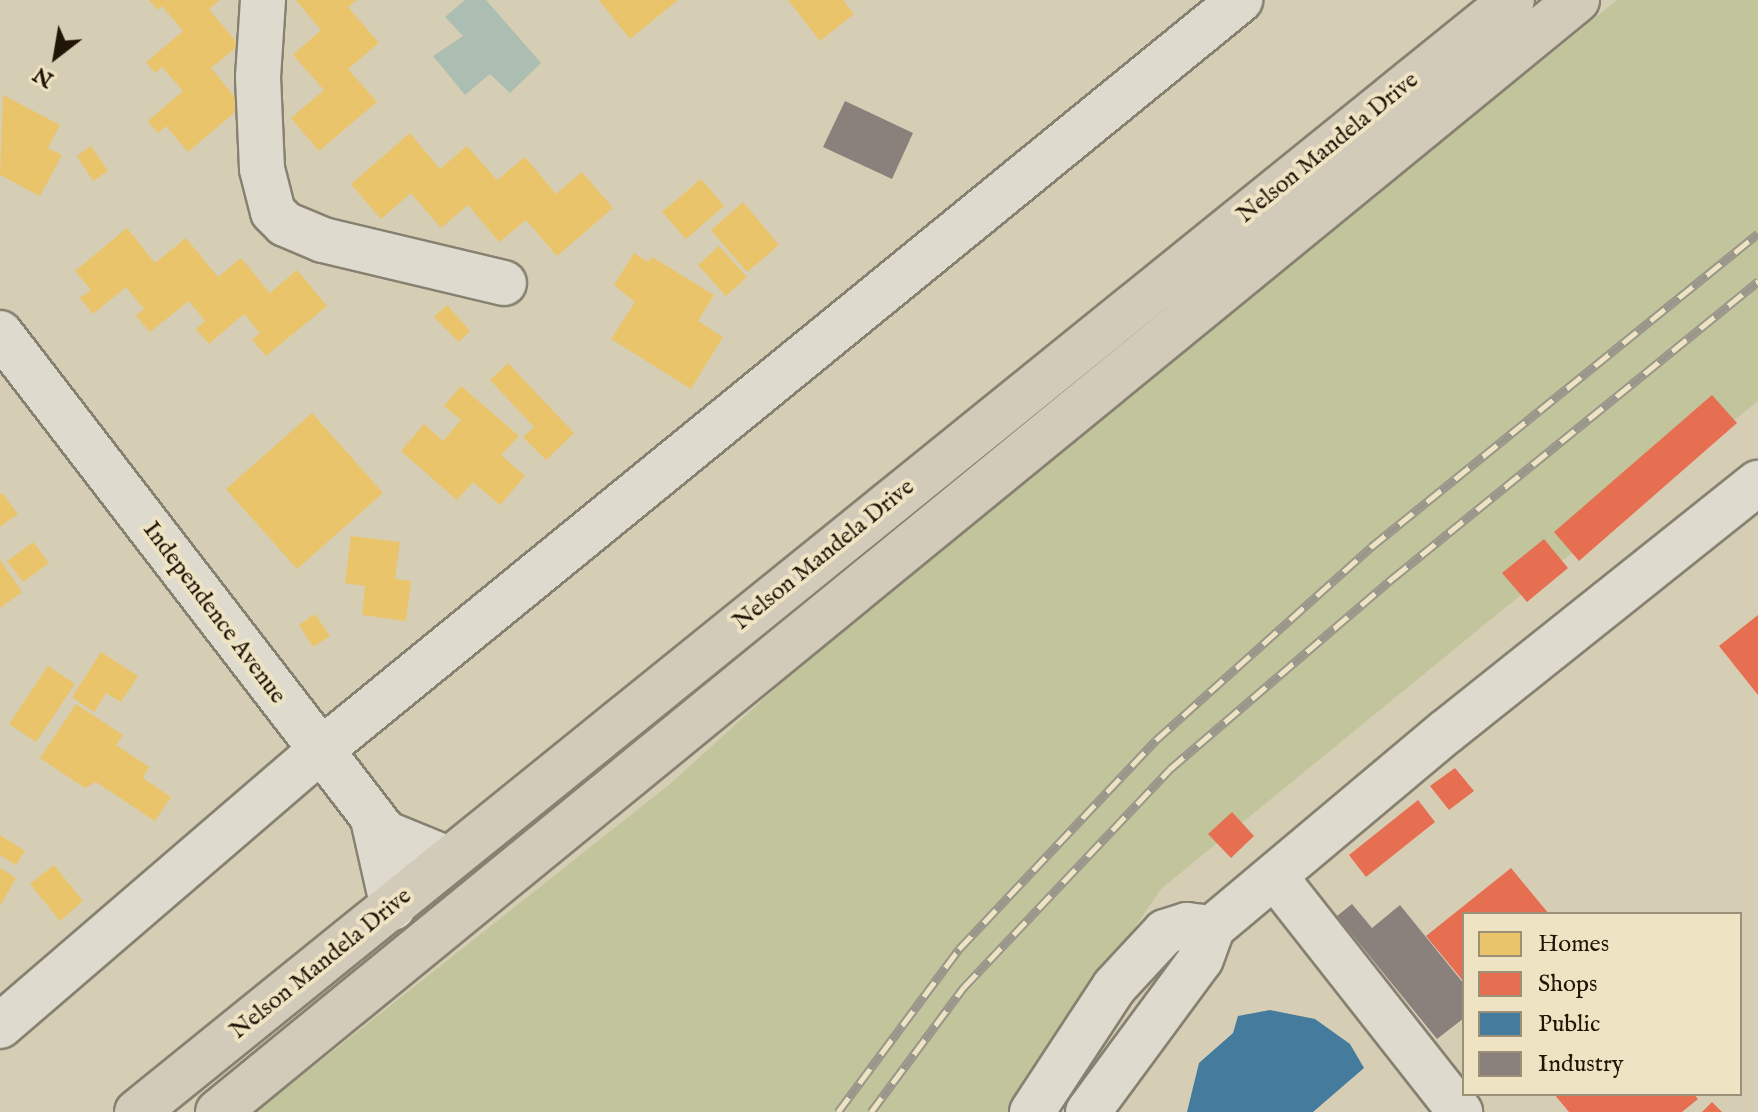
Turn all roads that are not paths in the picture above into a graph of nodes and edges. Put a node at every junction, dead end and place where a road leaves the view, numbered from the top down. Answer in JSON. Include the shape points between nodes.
{"nodes":[{"id":1,"x":263,"y":0,"type":"edge"},
{"id":2,"x":1240,"y":0,"type":"edge"},
{"id":3,"x":1512,"y":0,"type":"edge"},
{"id":4,"x":1577,"y":0,"type":"edge"},
{"id":5,"x":504,"y":283,"type":"dead end"},
{"id":6,"x":0,"y":333,"type":"edge"},
{"id":7,"x":1758,"y":483,"type":"edge"},
{"id":8,"x":320,"y":751,"type":"junction"},
{"id":9,"x":373,"y":819,"type":"junction"},
{"id":10,"x":448,"y":859,"type":"junction"},
{"id":11,"x":1276,"y":878,"type":"junction"},
{"id":12,"x":393,"y":908,"type":"junction"},
{"id":13,"x":1212,"y":928,"type":"junction"},
{"id":14,"x":0,"y":1026,"type":"edge"},
{"id":15,"x":137,"y":1112,"type":"edge"},
{"id":16,"x":218,"y":1112,"type":"edge"},
{"id":17,"x":1032,"y":1112,"type":"edge"},
{"id":18,"x":1088,"y":1112,"type":"edge"},
{"id":19,"x":1460,"y":1112,"type":"edge"}],
"edges":[{"from":1,"to":5,"type":"street","via":[[258,77],[262,169],[273,212],[285,224],[323,240]]},
{"from":2,"to":8,"type":"street"},
{"from":3,"to":10,"type":"main road","name":"Nelson Mandela Drive"},
{"from":4,"to":16,"type":"main road","name":"Nelson Mandela Drive"},
{"from":6,"to":8,"type":"street","name":"Independence Avenue"},
{"from":7,"to":11,"type":"street","via":[[1447,731]]},
{"from":8,"to":9,"type":"street","name":"Independence Avenue"},
{"from":8,"to":14,"type":"street"},
{"from":9,"to":10,"type":"street","via":[[385,833]]},
{"from":9,"to":12,"type":"street","name":"Independence Avenue"},
{"from":10,"to":12,"type":"main road","name":"Nelson Mandela Drive"},
{"from":11,"to":13,"type":"street"},
{"from":11,"to":19,"type":"street"},
{"from":12,"to":15,"type":"main road","name":"Nelson Mandela Drive"},
{"from":13,"to":17,"type":"street","via":[[1187,925],[1165,932],[1114,987]]},
{"from":13,"to":18,"type":"street","via":[[1201,959]]}]}
